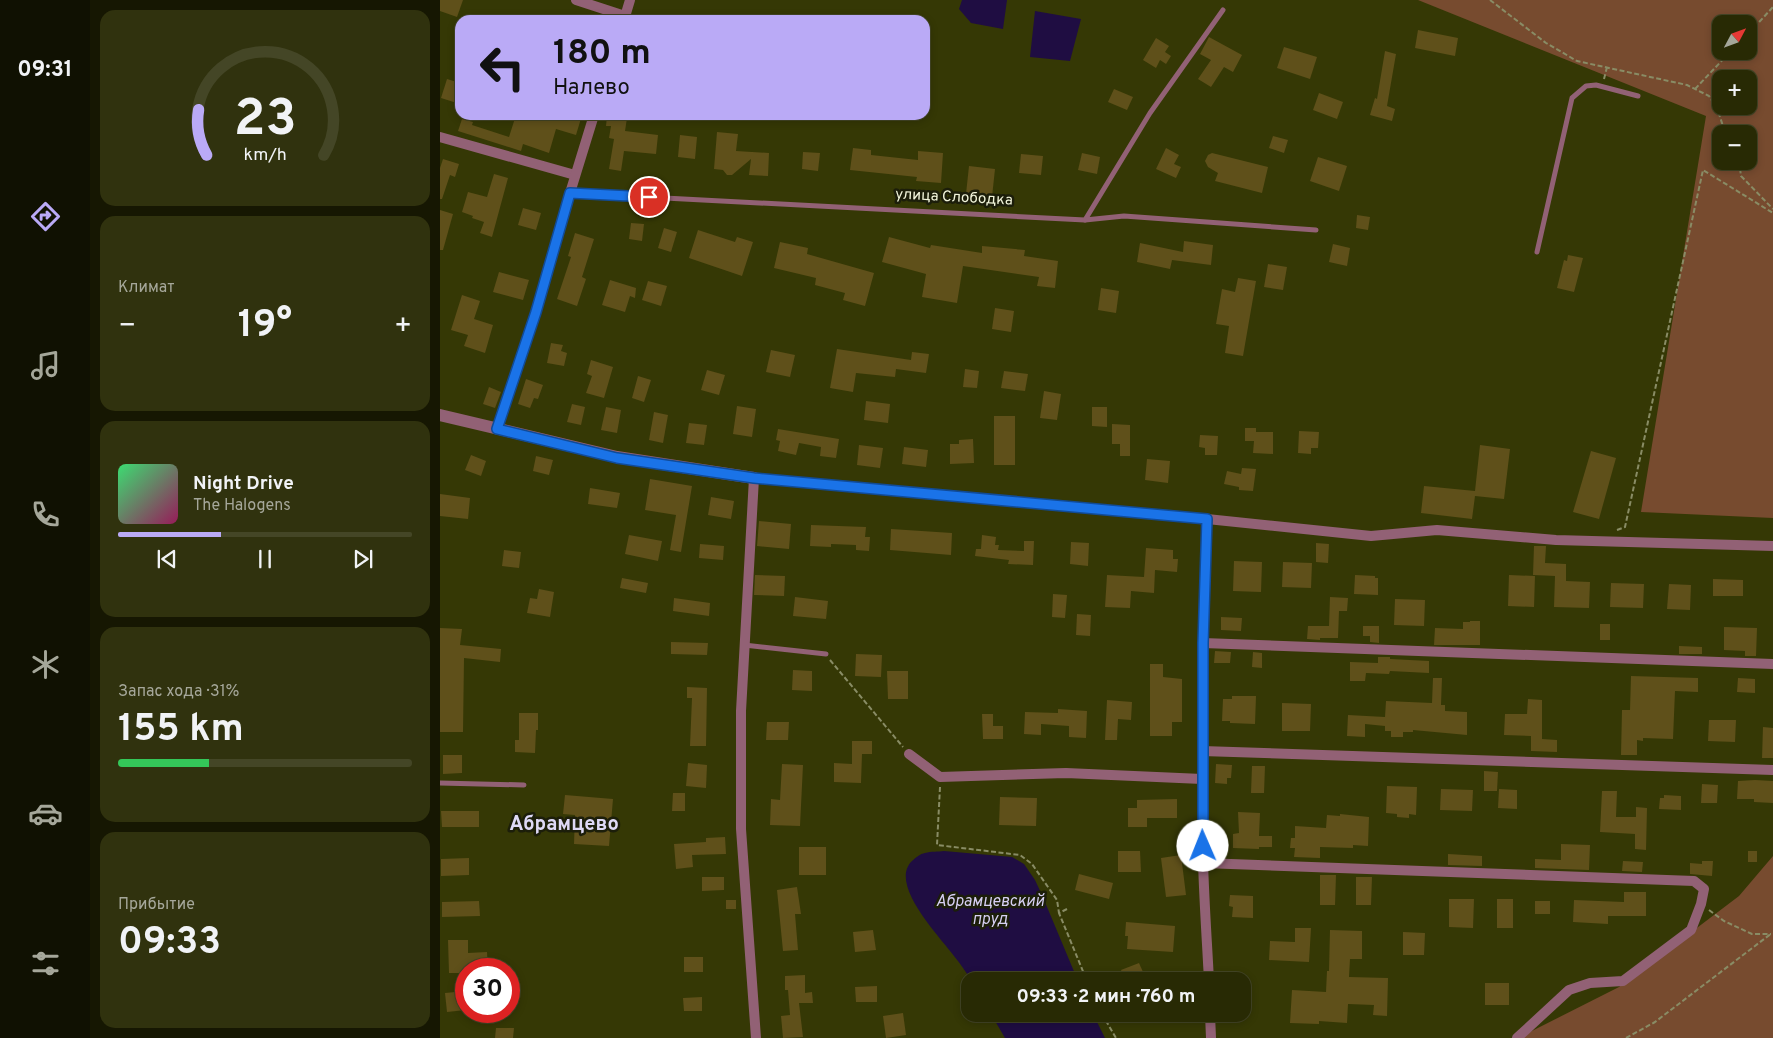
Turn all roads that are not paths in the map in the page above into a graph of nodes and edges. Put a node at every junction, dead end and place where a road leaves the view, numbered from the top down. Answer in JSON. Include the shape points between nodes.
{"nodes":[{"id":1,"x":576,"y":0,"type":"edge"},
{"id":2,"x":630,"y":0,"type":"edge"},
{"id":3,"x":1223,"y":10,"type":"dead end"},
{"id":4,"x":616,"y":15,"type":"edge"},
{"id":5,"x":625,"y":15,"type":"edge"},
{"id":6,"x":1638,"y":96,"type":"dead end"},
{"id":7,"x":592,"y":120,"type":"edge"},
{"id":8,"x":440,"y":137,"type":"edge"},
{"id":9,"x":575,"y":176,"type":"junction"},
{"id":10,"x":570,"y":193,"type":"junction"},
{"id":11,"x":1086,"y":220,"type":"junction"},
{"id":12,"x":1316,"y":230,"type":"dead end"},
{"id":13,"x":1537,"y":252,"type":"dead end"},
{"id":14,"x":440,"y":415,"type":"edge"},
{"id":15,"x":497,"y":429,"type":"junction"},
{"id":16,"x":754,"y":478,"type":"junction"},
{"id":17,"x":1207,"y":519,"type":"junction"},
{"id":18,"x":1773,"y":546,"type":"edge"},
{"id":19,"x":1203,"y":643,"type":"junction"},
{"id":20,"x":744,"y":644,"type":"junction"},
{"id":21,"x":826,"y":654,"type":"road end"},
{"id":22,"x":1773,"y":664,"type":"edge"},
{"id":23,"x":1202,"y":751,"type":"junction"},
{"id":24,"x":909,"y":754,"type":"road end"},
{"id":25,"x":1773,"y":770,"type":"edge"},
{"id":26,"x":1202,"y":779,"type":"junction"},
{"id":27,"x":440,"y":784,"type":"edge"},
{"id":28,"x":524,"y":785,"type":"dead end"},
{"id":29,"x":1203,"y":862,"type":"junction"},
{"id":30,"x":1208,"y":972,"type":"edge"},
{"id":31,"x":1210,"y":1022,"type":"edge"},
{"id":32,"x":756,"y":1038,"type":"edge"},
{"id":33,"x":1211,"y":1038,"type":"edge"},
{"id":34,"x":1517,"y":1038,"type":"edge"}],
"edges":[{"from":1,"to":4,"type":"street"},
{"from":2,"to":5,"type":"street"},
{"from":3,"to":11,"type":"lane","via":[[1150,113]]},
{"from":6,"to":13,"type":"lane","via":[[1603,86],[1586,86],[1572,98]]},
{"from":7,"to":9,"type":"street"},
{"from":8,"to":9,"type":"street"},
{"from":9,"to":10,"type":"street"},
{"from":10,"to":11,"type":"lane","name":"улица Слободка"},
{"from":10,"to":15,"type":"street","via":[[536,312]]},
{"from":11,"to":12,"type":"lane","name":"улица Слободка","via":[[1124,216]]},
{"from":14,"to":15,"type":"street"},
{"from":15,"to":16,"type":"street","via":[[617,458]]},
{"from":16,"to":17,"type":"street"},
{"from":16,"to":20,"type":"street"},
{"from":17,"to":18,"type":"street","via":[[1371,536],[1437,530],[1556,540]]},
{"from":17,"to":19,"type":"street"},
{"from":19,"to":22,"type":"street"},
{"from":19,"to":23,"type":"street"},
{"from":20,"to":21,"type":"lane"},
{"from":20,"to":32,"type":"street","via":[[741,829]]},
{"from":23,"to":25,"type":"street"},
{"from":23,"to":26,"type":"street"},
{"from":24,"to":26,"type":"street","via":[[940,777],[1066,773]]},
{"from":26,"to":29,"type":"street"},
{"from":27,"to":28,"type":"lane"},
{"from":29,"to":30,"type":"street"},
{"from":29,"to":34,"type":"street","via":[[1694,881],[1704,889],[1702,904],[1691,930],[1623,981],[1590,983],[1569,990]]},
{"from":31,"to":33,"type":"street"}]}
